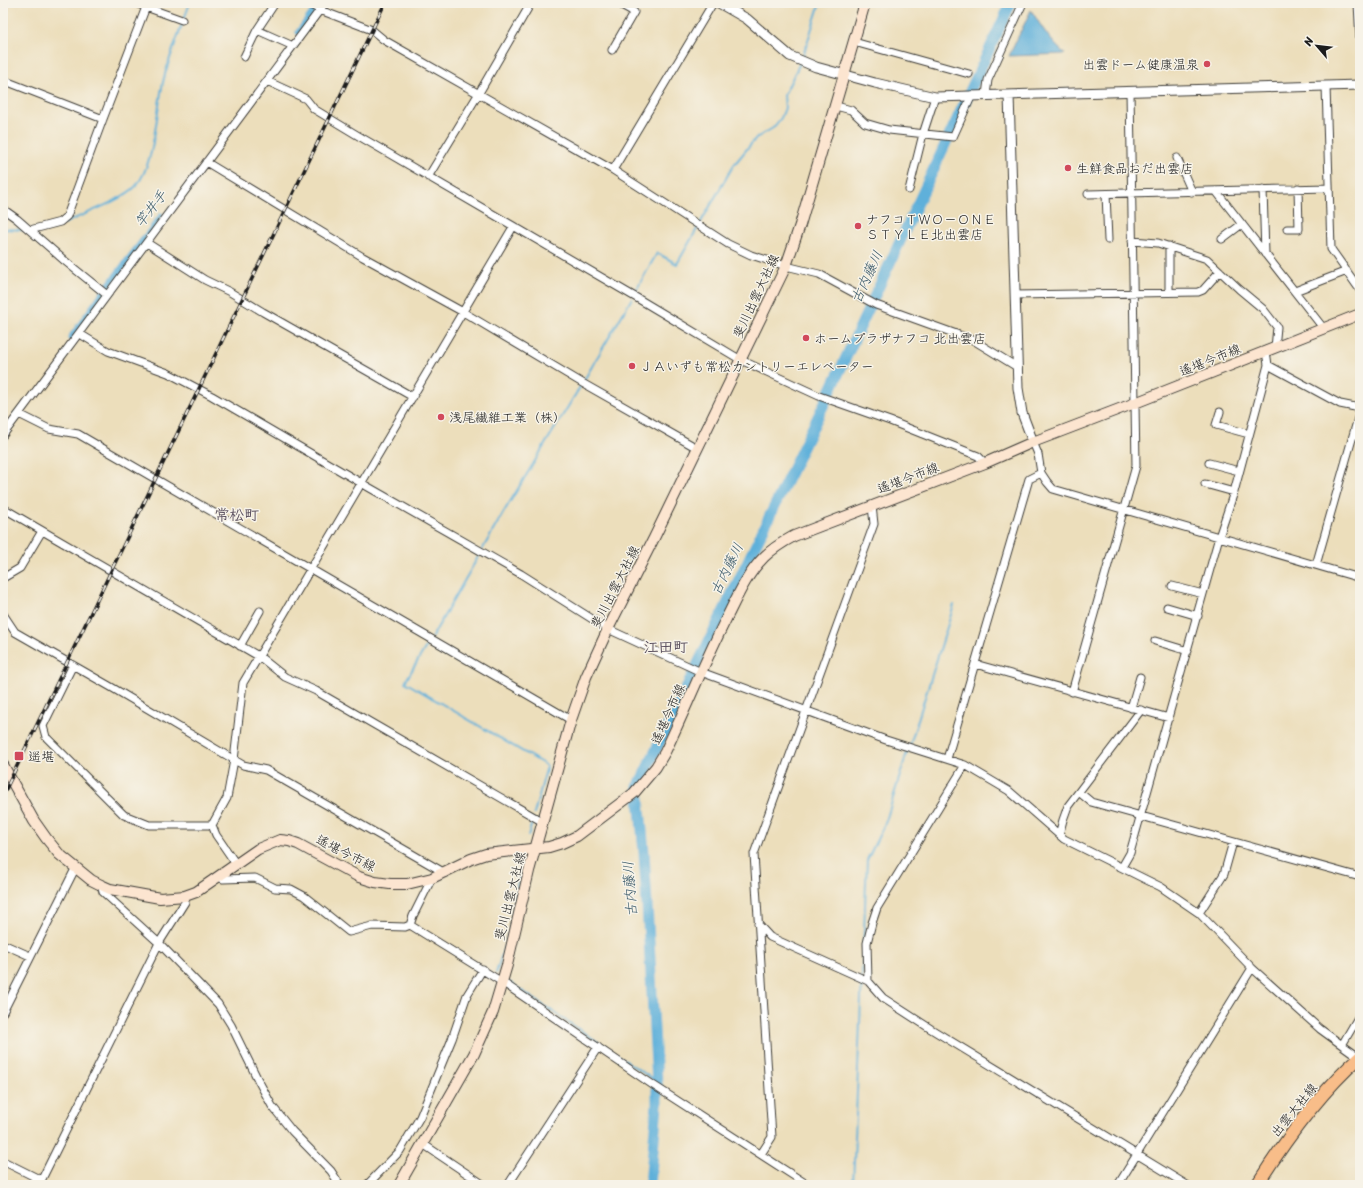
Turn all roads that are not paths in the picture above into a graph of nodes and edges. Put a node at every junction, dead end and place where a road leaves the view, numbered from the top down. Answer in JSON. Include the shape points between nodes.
{"nodes":[{"id":1,"x":136,"y":3,"type":"edge"},
{"id":2,"x":275,"y":3,"type":"edge"},
{"id":3,"x":307,"y":3,"type":"edge"},
{"id":4,"x":325,"y":3,"type":"edge"},
{"id":5,"x":530,"y":3,"type":"edge"},
{"id":6,"x":618,"y":3,"type":"edge"},
{"id":7,"x":713,"y":3,"type":"edge"},
{"id":8,"x":719,"y":3,"type":"edge"},
{"id":9,"x":865,"y":3,"type":"edge"},
{"id":10,"x":1023,"y":3,"type":"edge"},
{"id":11,"x":1358,"y":3,"type":"edge"},
{"id":12,"x":147,"y":5,"type":"edge"},
{"id":13,"x":320,"y":10,"type":"junction"},
{"id":14,"x":182,"y":20,"type":"dead end"},
{"id":15,"x":257,"y":30,"type":"junction"},
{"id":16,"x":1360,"y":41,"type":"edge"},
{"id":17,"x":854,"y":42,"type":"junction"},
{"id":18,"x":293,"y":46,"type":"junction"},
{"id":19,"x":612,"y":50,"type":"dead end"},
{"id":20,"x":244,"y":57,"type":"dead end"},
{"id":21,"x":845,"y":74,"type":"junction"},
{"id":22,"x":969,"y":74,"type":"dead end"},
{"id":23,"x":3,"y":80,"type":"edge"},
{"id":24,"x":267,"y":80,"type":"junction"},
{"id":25,"x":1360,"y":85,"type":"edge"},
{"id":26,"x":1326,"y":86,"type":"junction"},
{"id":27,"x":1130,"y":91,"type":"junction"},
{"id":28,"x":479,"y":93,"type":"junction"},
{"id":29,"x":972,"y":95,"type":"junction"},
{"id":30,"x":986,"y":95,"type":"junction"},
{"id":31,"x":1009,"y":95,"type":"junction"},
{"id":32,"x":935,"y":97,"type":"junction"},
{"id":33,"x":836,"y":106,"type":"junction"},
{"id":34,"x":103,"y":119,"type":"junction"},
{"id":35,"x":923,"y":134,"type":"junction"},
{"id":36,"x":1177,"y":158,"type":"dead end"},
{"id":37,"x":206,"y":162,"type":"junction"},
{"id":38,"x":613,"y":170,"type":"junction"},
{"id":39,"x":428,"y":177,"type":"junction"},
{"id":40,"x":1298,"y":188,"type":"junction"},
{"id":41,"x":1328,"y":188,"type":"junction"},
{"id":42,"x":1263,"y":189,"type":"junction"},
{"id":43,"x":909,"y":190,"type":"dead end"},
{"id":44,"x":1216,"y":191,"type":"junction"},
{"id":45,"x":1192,"y":192,"type":"junction"},
{"id":46,"x":1088,"y":194,"type":"dead end"},
{"id":47,"x":1106,"y":194,"type":"junction"},
{"id":48,"x":1131,"y":194,"type":"junction"},
{"id":49,"x":3,"y":209,"type":"edge"},
{"id":50,"x":1242,"y":224,"type":"junction"},
{"id":51,"x":514,"y":227,"type":"junction"},
{"id":52,"x":1287,"y":229,"type":"dead end"},
{"id":53,"x":30,"y":230,"type":"junction"},
{"id":54,"x":1222,"y":239,"type":"dead end"},
{"id":55,"x":1108,"y":240,"type":"dead end"},
{"id":56,"x":1132,"y":241,"type":"junction"},
{"id":57,"x":147,"y":243,"type":"junction"},
{"id":58,"x":1169,"y":246,"type":"junction"},
{"id":59,"x":1265,"y":254,"type":"junction"},
{"id":60,"x":786,"y":266,"type":"junction"},
{"id":61,"x":1220,"y":271,"type":"junction"},
{"id":62,"x":1347,"y":271,"type":"junction"},
{"id":63,"x":1360,"y":290,"type":"edge"},
{"id":64,"x":1295,"y":291,"type":"junction"},
{"id":65,"x":1134,"y":292,"type":"junction"},
{"id":66,"x":1169,"y":292,"type":"junction"},
{"id":67,"x":107,"y":295,"type":"junction"},
{"id":68,"x":1015,"y":295,"type":"junction"},
{"id":69,"x":462,"y":312,"type":"junction"},
{"id":70,"x":1360,"y":314,"type":"edge"},
{"id":71,"x":1324,"y":329,"type":"junction"},
{"id":72,"x":80,"y":334,"type":"junction"},
{"id":73,"x":1270,"y":350,"type":"junction"},
{"id":74,"x":741,"y":360,"type":"junction"},
{"id":75,"x":1268,"y":365,"type":"junction"},
{"id":76,"x":1017,"y":367,"type":"junction"},
{"id":77,"x":413,"y":397,"type":"junction"},
{"id":78,"x":1135,"y":403,"type":"junction"},
{"id":79,"x":1360,"y":409,"type":"edge"},
{"id":80,"x":1220,"y":412,"type":"dead end"},
{"id":81,"x":19,"y":414,"type":"junction"},
{"id":82,"x":1249,"y":434,"type":"junction"},
{"id":83,"x":3,"y":435,"type":"edge"},
{"id":84,"x":1033,"y":442,"type":"junction"},
{"id":85,"x":697,"y":448,"type":"junction"},
{"id":86,"x":985,"y":463,"type":"junction"},
{"id":87,"x":1209,"y":463,"type":"dead end"},
{"id":88,"x":1239,"y":470,"type":"junction"},
{"id":89,"x":1042,"y":473,"type":"junction"},
{"id":90,"x":363,"y":484,"type":"junction"},
{"id":91,"x":1205,"y":484,"type":"dead end"},
{"id":92,"x":1234,"y":492,"type":"junction"},
{"id":93,"x":872,"y":506,"type":"junction"},
{"id":94,"x":3,"y":508,"type":"edge"},
{"id":95,"x":1124,"y":510,"type":"junction"},
{"id":96,"x":42,"y":531,"type":"junction"},
{"id":97,"x":1219,"y":537,"type":"junction"},
{"id":98,"x":1316,"y":565,"type":"junction"},
{"id":99,"x":312,"y":569,"type":"junction"},
{"id":100,"x":3,"y":578,"type":"edge"},
{"id":101,"x":1360,"y":578,"type":"edge"},
{"id":102,"x":1172,"y":586,"type":"dead end"},
{"id":103,"x":1203,"y":594,"type":"junction"},
{"id":104,"x":1167,"y":607,"type":"dead end"},
{"id":105,"x":260,"y":611,"type":"dead end"},
{"id":106,"x":3,"y":614,"type":"edge"},
{"id":107,"x":1198,"y":616,"type":"junction"},
{"id":108,"x":608,"y":629,"type":"junction"},
{"id":109,"x":1155,"y":641,"type":"dead end"},
{"id":110,"x":240,"y":646,"type":"junction"},
{"id":111,"x":1188,"y":651,"type":"junction"},
{"id":112,"x":260,"y":657,"type":"junction"},
{"id":113,"x":975,"y":664,"type":"junction"},
{"id":114,"x":73,"y":665,"type":"junction"},
{"id":115,"x":701,"y":672,"type":"junction"},
{"id":116,"x":1140,"y":677,"type":"dead end"},
{"id":117,"x":1072,"y":692,"type":"junction"},
{"id":118,"x":1131,"y":708,"type":"junction"},
{"id":119,"x":1141,"y":710,"type":"junction"},
{"id":120,"x":807,"y":711,"type":"junction"},
{"id":121,"x":1169,"y":718,"type":"junction"},
{"id":122,"x":571,"y":720,"type":"junction"},
{"id":123,"x":234,"y":760,"type":"junction"},
{"id":124,"x":947,"y":760,"type":"junction"},
{"id":125,"x":3,"y":765,"type":"edge"},
{"id":126,"x":965,"y":765,"type":"junction"},
{"id":127,"x":1079,"y":792,"type":"junction"},
{"id":128,"x":1141,"y":815,"type":"junction"},
{"id":129,"x":543,"y":822,"type":"junction"},
{"id":130,"x":212,"y":825,"type":"junction"},
{"id":131,"x":1059,"y":835,"type":"junction"},
{"id":132,"x":1233,"y":842,"type":"junction"},
{"id":133,"x":535,"y":849,"type":"junction"},
{"id":134,"x":236,"y":864,"type":"junction"},
{"id":135,"x":76,"y":867,"type":"junction"},
{"id":136,"x":1122,"y":867,"type":"junction"},
{"id":137,"x":445,"y":873,"type":"junction"},
{"id":138,"x":218,"y":877,"type":"junction"},
{"id":139,"x":1360,"y":877,"type":"edge"},
{"id":140,"x":432,"y":878,"type":"junction"},
{"id":141,"x":100,"y":885,"type":"junction"},
{"id":142,"x":185,"y":896,"type":"junction"},
{"id":143,"x":1199,"y":913,"type":"junction"},
{"id":144,"x":758,"y":924,"type":"junction"},
{"id":145,"x":410,"y":925,"type":"junction"},
{"id":146,"x":159,"y":943,"type":"junction"},
{"id":147,"x":3,"y":944,"type":"edge"},
{"id":148,"x":30,"y":956,"type":"junction"},
{"id":149,"x":1252,"y":968,"type":"junction"},
{"id":150,"x":483,"y":969,"type":"junction"},
{"id":151,"x":868,"y":981,"type":"junction"},
{"id":152,"x":502,"y":982,"type":"junction"},
{"id":153,"x":3,"y":1012,"type":"edge"},
{"id":154,"x":1360,"y":1014,"type":"edge"},
{"id":155,"x":1342,"y":1045,"type":"junction"},
{"id":156,"x":598,"y":1047,"type":"junction"},
{"id":157,"x":1360,"y":1057,"type":"edge"},
{"id":158,"x":423,"y":1144,"type":"junction"},
{"id":159,"x":761,"y":1154,"type":"junction"},
{"id":160,"x":1137,"y":1155,"type":"junction"},
{"id":161,"x":3,"y":1161,"type":"edge"},
{"id":162,"x":40,"y":1182,"type":"edge"},
{"id":163,"x":340,"y":1185,"type":"edge"},
{"id":164,"x":367,"y":1185,"type":"edge"},
{"id":165,"x":399,"y":1185,"type":"edge"},
{"id":166,"x":484,"y":1185,"type":"edge"},
{"id":167,"x":508,"y":1185,"type":"edge"},
{"id":168,"x":808,"y":1185,"type":"edge"},
{"id":169,"x":1118,"y":1185,"type":"edge"},
{"id":170,"x":1187,"y":1185,"type":"edge"},
{"id":171,"x":1256,"y":1185,"type":"edge"}],
"edges":[{"from":1,"to":12,"type":"street"},
{"from":2,"to":15,"type":"street"},
{"from":3,"to":13,"type":"street"},
{"from":4,"to":13,"type":"street"},
{"from":5,"to":28,"type":"street"},
{"from":6,"to":19,"type":"street","via":[[634,12]]},
{"from":7,"to":38,"type":"street"},
{"from":8,"to":21,"type":"street","via":[[747,20],[790,56],[816,67]]},
{"from":9,"to":17,"type":"main road","name":"斐川出雲大社線"},
{"from":10,"to":30,"type":"street","via":[[988,80]]},
{"from":11,"to":16,"type":"street"},
{"from":12,"to":14,"type":"street"},
{"from":12,"to":34,"type":"street"},
{"from":13,"to":18,"type":"street"},
{"from":13,"to":28,"type":"street","via":[[372,30],[384,40]]},
{"from":15,"to":18,"type":"street"},
{"from":15,"to":20,"type":"street"},
{"from":17,"to":21,"type":"main road","name":"斐川出雲大社線"},
{"from":17,"to":22,"type":"street"},
{"from":18,"to":24,"type":"street"},
{"from":21,"to":32,"type":"street"},
{"from":21,"to":33,"type":"main road","name":"斐川出雲大社線"},
{"from":23,"to":34,"type":"street"},
{"from":24,"to":37,"type":"street"},
{"from":24,"to":39,"type":"street","via":[[306,99],[314,109]]},
{"from":25,"to":26,"type":"street"},
{"from":26,"to":27,"type":"street"},
{"from":26,"to":41,"type":"street"},
{"from":27,"to":31,"type":"street"},
{"from":27,"to":48,"type":"street"},
{"from":28,"to":38,"type":"street"},
{"from":28,"to":39,"type":"street"},
{"from":29,"to":30,"type":"street"},
{"from":29,"to":32,"type":"street"},
{"from":29,"to":35,"type":"street","via":[[952,137]]},
{"from":30,"to":31,"type":"street"},
{"from":31,"to":68,"type":"street"},
{"from":32,"to":35,"type":"street"},
{"from":33,"to":35,"type":"street","via":[[851,110],[865,123],[889,130]]},
{"from":33,"to":60,"type":"main road","name":"斐川出雲大社線"},
{"from":34,"to":53,"type":"street","via":[[68,216],[60,222]]},
{"from":35,"to":43,"type":"street"},
{"from":36,"to":45,"type":"street"},
{"from":37,"to":57,"type":"street"},
{"from":37,"to":69,"type":"street","via":[[363,257]]},
{"from":38,"to":60,"type":"street","via":[[728,244],[751,255]]},
{"from":39,"to":51,"type":"street"},
{"from":40,"to":41,"type":"street"},
{"from":40,"to":42,"type":"street"},
{"from":40,"to":52,"type":"street","via":[[1299,229]]},
{"from":41,"to":62,"type":"street","via":[[1331,249]]},
{"from":42,"to":44,"type":"street"},
{"from":42,"to":59,"type":"street"},
{"from":44,"to":45,"type":"street"},
{"from":44,"to":50,"type":"street"},
{"from":45,"to":48,"type":"street"},
{"from":46,"to":47,"type":"street"},
{"from":47,"to":48,"type":"street"},
{"from":47,"to":55,"type":"street"},
{"from":48,"to":56,"type":"street"},
{"from":49,"to":53,"type":"street"},
{"from":50,"to":54,"type":"street"},
{"from":50,"to":59,"type":"street"},
{"from":51,"to":69,"type":"street"},
{"from":51,"to":74,"type":"street"},
{"from":53,"to":67,"type":"street"},
{"from":56,"to":58,"type":"street"},
{"from":56,"to":65,"type":"street"},
{"from":57,"to":67,"type":"street"},
{"from":57,"to":77,"type":"street","via":[[205,280]]},
{"from":58,"to":61,"type":"street","via":[[1207,259]]},
{"from":58,"to":66,"type":"street"},
{"from":59,"to":64,"type":"street"},
{"from":60,"to":74,"type":"main road","name":"斐川出雲大社線"},
{"from":60,"to":76,"type":"street","via":[[819,274],[876,305],[973,340]]},
{"from":61,"to":66,"type":"street","via":[[1203,290]]},
{"from":61,"to":73,"type":"street","via":[[1263,309],[1277,327]]},
{"from":62,"to":63,"type":"street"},
{"from":62,"to":64,"type":"street"},
{"from":64,"to":71,"type":"street"},
{"from":65,"to":66,"type":"street"},
{"from":65,"to":68,"type":"street"},
{"from":65,"to":78,"type":"street"},
{"from":67,"to":72,"type":"street"},
{"from":68,"to":76,"type":"street"},
{"from":69,"to":77,"type":"street"},
{"from":69,"to":85,"type":"street"},
{"from":70,"to":71,"type":"main road","name":"遙堪今市線"},
{"from":71,"to":73,"type":"main road","name":"遙堪今市線"},
{"from":72,"to":81,"type":"street"},
{"from":72,"to":90,"type":"street","via":[[108,351],[168,373],[206,392]]},
{"from":73,"to":75,"type":"street"},
{"from":73,"to":78,"type":"main road","name":"遙堪今市線"},
{"from":74,"to":85,"type":"main road","name":"斐川出雲大社線"},
{"from":74,"to":86,"type":"street","via":[[819,396],[978,456]]},
{"from":75,"to":79,"type":"street","via":[[1340,404]]},
{"from":75,"to":82,"type":"street"},
{"from":76,"to":84,"type":"street","via":[[1022,413]]},
{"from":77,"to":90,"type":"street"},
{"from":78,"to":84,"type":"main road","name":"遙堪今市線"},
{"from":78,"to":95,"type":"street","via":[[1136,466]]},
{"from":79,"to":98,"type":"street"},
{"from":80,"to":82,"type":"street","via":[[1216,425]]},
{"from":81,"to":83,"type":"street"},
{"from":81,"to":99,"type":"street","via":[[49,429],[78,434]]},
{"from":82,"to":88,"type":"street"},
{"from":84,"to":86,"type":"main road","name":"遙堪今市線"},
{"from":84,"to":89,"type":"street"},
{"from":85,"to":108,"type":"main road","name":"斐川出雲大社線"},
{"from":86,"to":93,"type":"main road","name":"遙堪今市線"},
{"from":87,"to":88,"type":"street"},
{"from":88,"to":92,"type":"street"},
{"from":89,"to":95,"type":"street","via":[[1053,489]]},
{"from":89,"to":113,"type":"street","via":[[1029,479]]},
{"from":90,"to":99,"type":"street"},
{"from":90,"to":108,"type":"street","via":[[521,574]]},
{"from":91,"to":92,"type":"street"},
{"from":92,"to":97,"type":"street"},
{"from":93,"to":115,"type":"main road","name":"遙堪今市線","via":[[794,536],[777,545],[765,556],[743,584]]},
{"from":93,"to":120,"type":"street","via":[[874,524]]},
{"from":94,"to":96,"type":"street"},
{"from":95,"to":97,"type":"street"},
{"from":95,"to":117,"type":"street"},
{"from":96,"to":100,"type":"street","via":[[20,568]]},
{"from":96,"to":110,"type":"street"},
{"from":97,"to":98,"type":"street"},
{"from":97,"to":103,"type":"street"},
{"from":98,"to":101,"type":"street"},
{"from":99,"to":112,"type":"street"},
{"from":99,"to":122,"type":"street"},
{"from":102,"to":103,"type":"street"},
{"from":103,"to":107,"type":"street"},
{"from":104,"to":107,"type":"street"},
{"from":105,"to":110,"type":"street"},
{"from":106,"to":114,"type":"street","via":[[15,632]]},
{"from":107,"to":111,"type":"street"},
{"from":108,"to":115,"type":"street"},
{"from":108,"to":122,"type":"main road","name":"斐川出雲大社線","via":[[586,677]]},
{"from":109,"to":111,"type":"street"},
{"from":110,"to":112,"type":"street"},
{"from":111,"to":121,"type":"street"},
{"from":112,"to":123,"type":"street","via":[[243,683]]},
{"from":112,"to":129,"type":"street","via":[[284,677],[316,691]]},
{"from":113,"to":117,"type":"street"},
{"from":113,"to":124,"type":"street"},
{"from":114,"to":123,"type":"street"},
{"from":114,"to":130,"type":"street","via":[[43,726],[46,737],[124,815],[149,825]]},
{"from":115,"to":120,"type":"street"},
{"from":115,"to":133,"type":"main road","name":"遙堪今市線","via":[[665,752],[634,793],[577,836],[562,844]]},
{"from":116,"to":118,"type":"street"},
{"from":117,"to":118,"type":"street"},
{"from":118,"to":119,"type":"street"},
{"from":119,"to":121,"type":"street"},
{"from":119,"to":127,"type":"street"},
{"from":120,"to":124,"type":"street"},
{"from":120,"to":144,"type":"street","via":[[754,854]]},
{"from":121,"to":128,"type":"street"},
{"from":122,"to":129,"type":"main road","name":"斐川出雲大社線"},
{"from":123,"to":130,"type":"street","via":[[227,798]]},
{"from":123,"to":137,"type":"street","via":[[243,765],[266,770]]},
{"from":124,"to":126,"type":"street"},
{"from":125,"to":135,"type":"main road","name":"遙堪今市線","via":[[46,838],[59,854]]},
{"from":126,"to":131,"type":"street","via":[[1009,791]]},
{"from":126,"to":151,"type":"street","via":[[877,908],[868,942]]},
{"from":127,"to":128,"type":"street","via":[[1091,802]]},
{"from":127,"to":131,"type":"street","via":[[1068,806]]},
{"from":128,"to":132,"type":"street"},
{"from":128,"to":136,"type":"street","via":[[1130,853]]},
{"from":129,"to":133,"type":"main road","name":"斐川出雲大社線"},
{"from":130,"to":134,"type":"street"},
{"from":131,"to":136,"type":"street"},
{"from":132,"to":139,"type":"street"},
{"from":132,"to":143,"type":"street","via":[[1224,874]]},
{"from":133,"to":137,"type":"main road","name":"遙堪今市線","via":[[486,854]]},
{"from":133,"to":152,"type":"main road","name":"斐川出雲大社線"},
{"from":134,"to":138,"type":"main road","name":"遙堪今市線"},
{"from":134,"to":140,"type":"main road","name":"遙堪今市線","via":[[258,849],[280,840],[311,850],[359,877],[375,882],[407,884]]},
{"from":135,"to":141,"type":"main road","name":"遙堪今市線"},
{"from":135,"to":148,"type":"street"},
{"from":136,"to":143,"type":"street","via":[[1162,887]]},
{"from":137,"to":140,"type":"main road","name":"遙堪今市線"},
{"from":138,"to":142,"type":"main road","name":"遙堪今市線","via":[[196,892]]},
{"from":138,"to":145,"type":"street","via":[[255,878],[275,888],[292,889],[349,932],[372,926]]},
{"from":140,"to":145,"type":"street"},
{"from":141,"to":142,"type":"main road","name":"遙堪今市線","via":[[160,898]]},
{"from":141,"to":146,"type":"street","via":[[103,892]]},
{"from":142,"to":146,"type":"street","via":[[185,902]]},
{"from":143,"to":149,"type":"street"},
{"from":144,"to":151,"type":"street","via":[[770,937]]},
{"from":144,"to":159,"type":"street","via":[[772,1137]]},
{"from":145,"to":150,"type":"street"},
{"from":146,"to":162,"type":"street"},
{"from":146,"to":163,"type":"street","via":[[218,1004],[231,1024],[272,1106],[331,1171]]},
{"from":147,"to":148,"type":"street"},
{"from":148,"to":153,"type":"street"},
{"from":149,"to":155,"type":"street","via":[[1320,1029]]},
{"from":149,"to":160,"type":"street"},
{"from":150,"to":152,"type":"street"},
{"from":150,"to":164,"type":"street","via":[[467,995],[420,1117],[400,1151]]},
{"from":151,"to":160,"type":"street","via":[[889,1002]]},
{"from":152,"to":156,"type":"street"},
{"from":152,"to":158,"type":"main road","name":"斐川出雲大社線","via":[[493,1012],[474,1054]]},
{"from":154,"to":155,"type":"street"},
{"from":155,"to":157,"type":"street"},
{"from":156,"to":159,"type":"street"},
{"from":156,"to":167,"type":"street"},
{"from":157,"to":171,"type":"main road","name":"出雲大社線","via":[[1311,1109]]},
{"from":158,"to":165,"type":"main road","name":"斐川出雲大社線"},
{"from":158,"to":166,"type":"street"},
{"from":159,"to":168,"type":"street"},
{"from":160,"to":169,"type":"street"},
{"from":160,"to":170,"type":"street"},
{"from":161,"to":162,"type":"street"}]}
